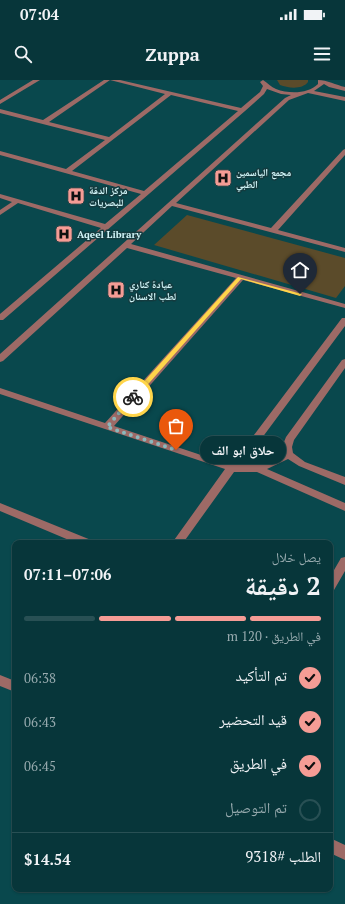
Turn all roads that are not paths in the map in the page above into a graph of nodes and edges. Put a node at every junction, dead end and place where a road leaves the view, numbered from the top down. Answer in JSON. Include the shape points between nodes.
{"nodes":[{"id":1,"x":37,"y":80,"type":"edge"},
{"id":2,"x":108,"y":80,"type":"edge"},
{"id":3,"x":113,"y":80,"type":"edge"},
{"id":4,"x":257,"y":80,"type":"edge"},
{"id":5,"x":321,"y":80,"type":"edge"},
{"id":6,"x":264,"y":83,"type":"edge"},
{"id":7,"x":345,"y":89,"type":"edge"},
{"id":8,"x":304,"y":92,"type":"junction"},
{"id":9,"x":170,"y":93,"type":"junction"},
{"id":10,"x":345,"y":99,"type":"edge"},
{"id":11,"x":0,"y":102,"type":"edge"},
{"id":12,"x":243,"y":110,"type":"junction"},
{"id":13,"x":0,"y":111,"type":"edge"},
{"id":14,"x":44,"y":122,"type":"junction"},
{"id":15,"x":110,"y":138,"type":"junction"},
{"id":16,"x":345,"y":151,"type":"edge"},
{"id":17,"x":0,"y":153,"type":"edge"},
{"id":18,"x":67,"y":172,"type":"junction"},
{"id":19,"x":145,"y":193,"type":"junction"},
{"id":20,"x":0,"y":196,"type":"edge"},
{"id":21,"x":17,"y":201,"type":"junction"},
{"id":22,"x":171,"y":204,"type":"junction"},
{"id":23,"x":0,"y":213,"type":"edge"},
{"id":24,"x":106,"y":227,"type":"junction"},
{"id":25,"x":273,"y":231,"type":"junction"},
{"id":26,"x":126,"y":245,"type":"junction"},
{"id":27,"x":345,"y":250,"type":"edge"},
{"id":28,"x":240,"y":278,"type":"junction"},
{"id":29,"x":345,"y":306,"type":"edge"},
{"id":30,"x":0,"y":318,"type":"edge"},
{"id":31,"x":345,"y":320,"type":"edge"},
{"id":32,"x":0,"y":359,"type":"edge"},
{"id":33,"x":345,"y":362,"type":"edge"},
{"id":34,"x":0,"y":391,"type":"edge"},
{"id":35,"x":107,"y":427,"type":"junction"},
{"id":36,"x":289,"y":455,"type":"junction"},
{"id":37,"x":231,"y":468,"type":"junction"},
{"id":38,"x":258,"y":469,"type":"junction"},
{"id":39,"x":345,"y":481,"type":"edge"},
{"id":40,"x":0,"y":507,"type":"edge"},
{"id":41,"x":345,"y":507,"type":"edge"},
{"id":42,"x":80,"y":540,"type":"edge"},
{"id":43,"x":179,"y":540,"type":"edge"},
{"id":44,"x":345,"y":561,"type":"edge"},
{"id":45,"x":333,"y":583,"type":"edge"},
{"id":46,"x":0,"y":680,"type":"edge"},
{"id":47,"x":12,"y":686,"type":"edge"},
{"id":48,"x":333,"y":847,"type":"edge"},
{"id":49,"x":345,"y":853,"type":"edge"}],
"edges":[{"from":1,"to":11,"type":"street"},
{"from":2,"to":14,"type":"street"},
{"from":3,"to":9,"type":"street"},
{"from":4,"to":6,"type":"street"},
{"from":5,"to":7,"type":"street","via":[[331,86]]},
{"from":5,"to":8,"type":"street","via":[[319,87]]},
{"from":6,"to":8,"type":"street","via":[[278,91]]},
{"from":6,"to":12,"type":"street","via":[[265,91]]},
{"from":8,"to":10,"type":"street","via":[[316,92]]},
{"from":8,"to":22,"type":"street","via":[[287,99]]},
{"from":9,"to":12,"type":"street"},
{"from":9,"to":15,"type":"street"},
{"from":12,"to":19,"type":"street"},
{"from":13,"to":14,"type":"street"},
{"from":14,"to":15,"type":"street"},
{"from":15,"to":18,"type":"street"},
{"from":16,"to":25,"type":"street"},
{"from":17,"to":18,"type":"street"},
{"from":18,"to":19,"type":"street"},
{"from":19,"to":24,"type":"street"},
{"from":20,"to":21,"type":"street"},
{"from":21,"to":23,"type":"street"},
{"from":21,"to":24,"type":"street"},
{"from":22,"to":25,"type":"street"},
{"from":22,"to":26,"type":"street"},
{"from":24,"to":30,"type":"street"},
{"from":25,"to":27,"type":"street"},
{"from":26,"to":28,"type":"street"},
{"from":26,"to":32,"type":"street"},
{"from":28,"to":29,"type":"street"},
{"from":28,"to":35,"type":"street"},
{"from":31,"to":38,"type":"street","via":[[251,445],[249,458]]},
{"from":33,"to":36,"type":"street","via":[[289,439]]},
{"from":34,"to":35,"type":"street"},
{"from":35,"to":37,"type":"street"},
{"from":36,"to":38,"type":"street"},
{"from":36,"to":39,"type":"street","via":[[302,464]]},
{"from":37,"to":38,"type":"street"},
{"from":37,"to":43,"type":"street"},
{"from":38,"to":41,"type":"street"},
{"from":40,"to":42,"type":"street"},
{"from":44,"to":45,"type":"street"},
{"from":46,"to":47,"type":"street"},
{"from":48,"to":49,"type":"street"}]}
